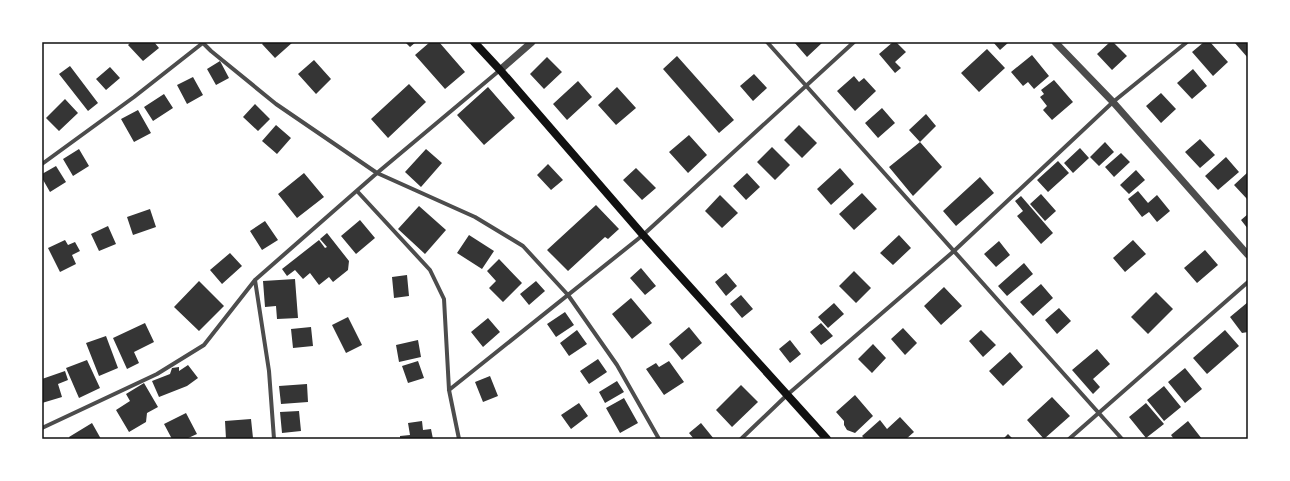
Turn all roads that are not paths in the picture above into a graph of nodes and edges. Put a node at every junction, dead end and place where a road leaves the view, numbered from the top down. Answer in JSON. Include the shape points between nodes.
{"nodes":[{"id":1,"x":203,"y":42,"type":"edge"},
{"id":2,"x":474,"y":42,"type":"edge"},
{"id":3,"x":532,"y":42,"type":"edge"},
{"id":4,"x":767,"y":42,"type":"edge"},
{"id":5,"x":854,"y":42,"type":"edge"},
{"id":6,"x":1055,"y":42,"type":"edge"},
{"id":7,"x":1187,"y":42,"type":"edge"},
{"id":8,"x":500,"y":70,"type":"junction"},
{"id":9,"x":806,"y":86,"type":"junction"},
{"id":10,"x":1113,"y":102,"type":"junction"},
{"id":11,"x":42,"y":164,"type":"edge"},
{"id":12,"x":377,"y":173,"type":"junction"},
{"id":13,"x":357,"y":191,"type":"junction"},
{"id":14,"x":643,"y":235,"type":"junction"},
{"id":15,"x":954,"y":251,"type":"junction"},
{"id":16,"x":1248,"y":255,"type":"edge"},
{"id":17,"x":255,"y":280,"type":"junction"},
{"id":18,"x":1248,"y":282,"type":"edge"},
{"id":19,"x":568,"y":295,"type":"junction"},
{"id":20,"x":449,"y":390,"type":"junction"},
{"id":21,"x":788,"y":395,"type":"junction"},
{"id":22,"x":1098,"y":413,"type":"junction"},
{"id":23,"x":42,"y":428,"type":"edge"},
{"id":24,"x":274,"y":439,"type":"edge"},
{"id":25,"x":459,"y":439,"type":"edge"},
{"id":26,"x":659,"y":439,"type":"edge"},
{"id":27,"x":741,"y":439,"type":"edge"},
{"id":28,"x":827,"y":439,"type":"edge"},
{"id":29,"x":1069,"y":439,"type":"edge"},
{"id":30,"x":1122,"y":439,"type":"edge"}],
"edges":[{"from":1,"to":11,"type":"street","via":[[134,97]]},
{"from":1,"to":12,"type":"street","via":[[276,104]]},
{"from":2,"to":8,"type":"main road"},
{"from":3,"to":8,"type":"street"},
{"from":4,"to":9,"type":"street"},
{"from":5,"to":9,"type":"street"},
{"from":6,"to":10,"type":"street"},
{"from":7,"to":10,"type":"street"},
{"from":8,"to":12,"type":"street"},
{"from":8,"to":14,"type":"main road"},
{"from":9,"to":14,"type":"street"},
{"from":9,"to":15,"type":"street"},
{"from":10,"to":15,"type":"street"},
{"from":10,"to":16,"type":"street"},
{"from":12,"to":13,"type":"street"},
{"from":12,"to":19,"type":"street","via":[[474,217],[523,246]]},
{"from":13,"to":17,"type":"street"},
{"from":13,"to":20,"type":"street","via":[[430,270],[444,299]]},
{"from":14,"to":19,"type":"street"},
{"from":14,"to":21,"type":"main road"},
{"from":15,"to":21,"type":"street"},
{"from":15,"to":22,"type":"street"},
{"from":17,"to":23,"type":"street","via":[[204,345],[157,374]]},
{"from":17,"to":24,"type":"street","via":[[269,371]]},
{"from":18,"to":22,"type":"street"},
{"from":19,"to":20,"type":"street"},
{"from":19,"to":26,"type":"street","via":[[617,366]]},
{"from":20,"to":25,"type":"street"},
{"from":21,"to":27,"type":"street"},
{"from":21,"to":28,"type":"main road"},
{"from":22,"to":29,"type":"street"},
{"from":22,"to":30,"type":"street"}]}
